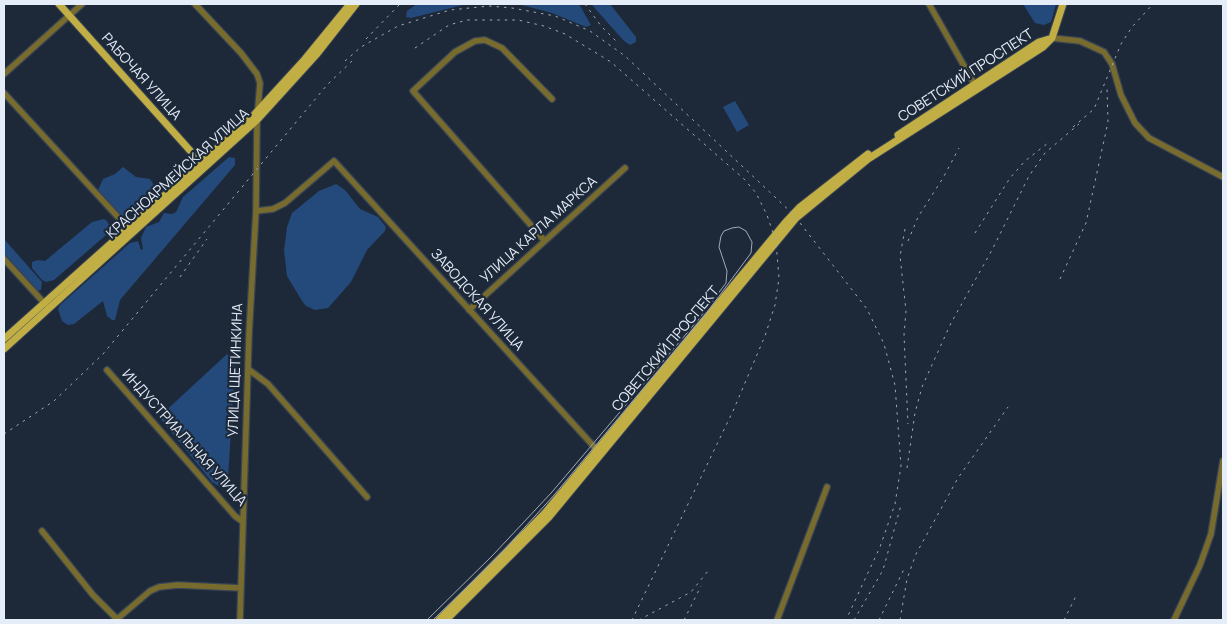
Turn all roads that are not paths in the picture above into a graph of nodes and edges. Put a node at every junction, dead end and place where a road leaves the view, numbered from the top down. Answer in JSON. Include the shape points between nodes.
{"nodes":[{"id":1,"x":58,"y":4,"type":"edge"},
{"id":2,"x":82,"y":4,"type":"edge"},
{"id":3,"x":195,"y":4,"type":"edge"},
{"id":4,"x":350,"y":4,"type":"edge"},
{"id":5,"x":356,"y":4,"type":"edge"},
{"id":6,"x":929,"y":4,"type":"edge"},
{"id":7,"x":1063,"y":4,"type":"edge"},
{"id":8,"x":69,"y":15,"type":"junction"},
{"id":9,"x":1052,"y":38,"type":"junction"},
{"id":10,"x":4,"y":74,"type":"edge"},
{"id":11,"x":976,"y":87,"type":"junction"},
{"id":12,"x":4,"y":93,"type":"edge"},
{"id":13,"x":552,"y":99,"type":"dead end"},
{"id":14,"x":258,"y":111,"type":"junction"},
{"id":15,"x":257,"y":120,"type":"junction"},
{"id":16,"x":203,"y":165,"type":"junction"},
{"id":17,"x":625,"y":168,"type":"dead end"},
{"id":18,"x":1223,"y":177,"type":"edge"},
{"id":19,"x":256,"y":210,"type":"junction"},
{"id":20,"x":128,"y":228,"type":"junction"},
{"id":21,"x":544,"y":240,"type":"junction"},
{"id":22,"x":4,"y":259,"type":"edge"},
{"id":23,"x":46,"y":306,"type":"junction"},
{"id":24,"x":469,"y":310,"type":"junction"},
{"id":25,"x":4,"y":339,"type":"edge"},
{"id":26,"x":4,"y":349,"type":"edge"},
{"id":27,"x":248,"y":369,"type":"junction"},
{"id":28,"x":107,"y":370,"type":"dead end"},
{"id":29,"x":600,"y":452,"type":"junction"},
{"id":30,"x":1223,"y":460,"type":"edge"},
{"id":31,"x":827,"y":487,"type":"dead end"},
{"id":32,"x":367,"y":497,"type":"dead end"},
{"id":33,"x":243,"y":522,"type":"junction"},
{"id":34,"x":42,"y":531,"type":"dead end"},
{"id":35,"x":241,"y":588,"type":"junction"},
{"id":36,"x":117,"y":620,"type":"edge"},
{"id":37,"x":240,"y":620,"type":"edge"},
{"id":38,"x":439,"y":620,"type":"edge"},
{"id":39,"x":446,"y":620,"type":"edge"},
{"id":40,"x":777,"y":620,"type":"edge"},
{"id":41,"x":1174,"y":620,"type":"edge"}],
"edges":[{"from":1,"to":8,"type":"main road","name":"РАБОЧАЯ УЛИЦА"},
{"from":2,"to":8,"type":"street"},
{"from":3,"to":14,"type":"street","via":[[257,74],[260,83]]},
{"from":4,"to":14,"type":"main road","name":"КРАСНОАРМЕЙСКАЯ УЛИЦА"},
{"from":5,"to":15,"type":"main road","name":"КРАСНОАРМЕЙСКАЯ УЛИЦА","via":[[316,55]]},
{"from":6,"to":11,"type":"street"},
{"from":7,"to":9,"type":"main road"},
{"from":8,"to":10,"type":"street"},
{"from":8,"to":16,"type":"main road","name":"РАБОЧАЯ УЛИЦА"},
{"from":9,"to":11,"type":"main road","name":"СОВЕТСКИЙ ПРОСПЕКТ","via":[[1039,42]]},
{"from":9,"to":18,"type":"street","via":[[1080,41],[1104,52],[1112,64],[1121,95],[1135,123],[1149,138]]},
{"from":11,"to":29,"type":"main road","name":"СОВЕТСКИЙ ПРОСПЕКТ","via":[[868,159],[796,218]]},
{"from":12,"to":20,"type":"street"},
{"from":13,"to":21,"type":"street","via":[[502,48],[485,40],[475,41],[455,52],[413,91]]},
{"from":14,"to":15,"type":"street","name":"УЛИЦА ЩЕТИНКИНА"},
{"from":14,"to":16,"type":"main road","name":"КРАСНОАРМЕЙСКАЯ УЛИЦА"},
{"from":15,"to":16,"type":"main road","name":"КРАСНОАРМЕЙСКАЯ УЛИЦА"},
{"from":15,"to":19,"type":"street","name":"УЛИЦА ЩЕТИНКИНА"},
{"from":16,"to":20,"type":"main road","name":"КРАСНОАРМЕЙСКАЯ УЛИЦА"},
{"from":16,"to":23,"type":"main road","name":"КРАСНОАРМЕЙСКАЯ УЛИЦА"},
{"from":17,"to":21,"type":"street","name":"УЛИЦА КАРЛА МАРКСА"},
{"from":19,"to":24,"type":"street","name":"ЗАВОДСКАЯ УЛИЦА","via":[[273,209],[285,203],[334,161]]},
{"from":19,"to":27,"type":"street","name":"УЛИЦА ЩЕТИНКИНА"},
{"from":20,"to":23,"type":"main road","name":"КРАСНОАРМЕЙСКАЯ УЛИЦА"},
{"from":21,"to":24,"type":"street","name":"УЛИЦА КАРЛА МАРКСА"},
{"from":22,"to":23,"type":"street"},
{"from":23,"to":25,"type":"main road","name":"КРАСНОАРМЕЙСКАЯ УЛИЦА"},
{"from":23,"to":26,"type":"main road","name":"КРАСНОАРМЕЙСКАЯ УЛИЦА"},
{"from":24,"to":29,"type":"street","name":"ЗАВОДСКАЯ УЛИЦА"},
{"from":27,"to":32,"type":"street","via":[[268,384]]},
{"from":27,"to":33,"type":"street","name":"УЛИЦА ЩЕТИНКИНА"},
{"from":28,"to":33,"type":"street","name":"ИНДУСТРИАЛЬНАЯ УЛИЦА"},
{"from":29,"to":38,"type":"main road","name":"СОВЕТСКИЙ ПРОСПЕКТ","via":[[528,531]]},
{"from":29,"to":39,"type":"main road","name":"СОВЕТСКИЙ ПРОСПЕКТ","via":[[533,534]]},
{"from":30,"to":41,"type":"street","via":[[1212,534]]},
{"from":31,"to":40,"type":"street"},
{"from":33,"to":35,"type":"street","name":"УЛИЦА ЩЕТИНКИНА"},
{"from":34,"to":36,"type":"street"},
{"from":35,"to":36,"type":"street","via":[[159,587]]},
{"from":35,"to":37,"type":"street","name":"УЛИЦА ЩЕТИНКИНА"}]}
